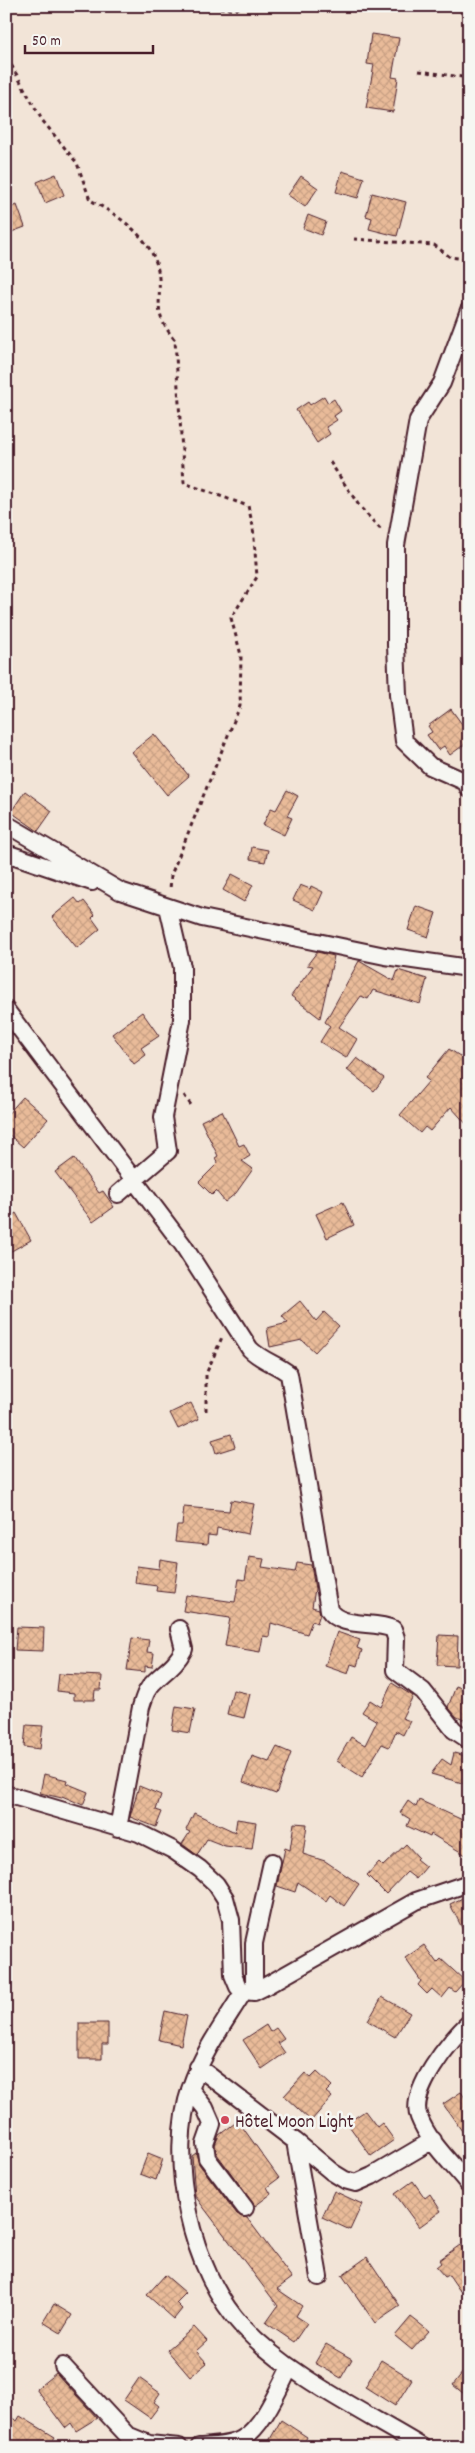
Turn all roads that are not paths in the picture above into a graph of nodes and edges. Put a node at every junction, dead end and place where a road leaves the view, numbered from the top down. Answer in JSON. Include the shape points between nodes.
{"nodes":[{"id":1,"x":466,"y":307,"type":"edge"},
{"id":2,"x":469,"y":790,"type":"edge"},
{"id":3,"x":6,"y":824,"type":"edge"},
{"id":4,"x":6,"y":853,"type":"edge"},
{"id":5,"x":120,"y":891,"type":"junction"},
{"id":6,"x":168,"y":907,"type":"junction"},
{"id":7,"x":469,"y":968,"type":"edge"},
{"id":8,"x":6,"y":1010,"type":"edge"},
{"id":9,"x":134,"y":1180,"type":"junction"},
{"id":10,"x":118,"y":1194,"type":"dead end"},
{"id":11,"x":178,"y":1629,"type":"dead end"},
{"id":12,"x":469,"y":1740,"type":"edge"},
{"id":13,"x":6,"y":1794,"type":"edge"},
{"id":14,"x":118,"y":1828,"type":"junction"},
{"id":15,"x":272,"y":1862,"type":"dead end"},
{"id":16,"x":469,"y":1883,"type":"edge"},
{"id":17,"x":249,"y":1992,"type":"junction"},
{"id":18,"x":469,"y":2023,"type":"edge"},
{"id":19,"x":198,"y":2067,"type":"junction"},
{"id":20,"x":190,"y":2090,"type":"junction"},
{"id":21,"x":433,"y":2140,"type":"junction"},
{"id":22,"x":295,"y":2141,"type":"junction"},
{"id":23,"x":469,"y":2184,"type":"edge"},
{"id":24,"x":245,"y":2208,"type":"dead end"},
{"id":25,"x":319,"y":2276,"type":"dead end"},
{"id":26,"x":63,"y":2366,"type":"dead end"},
{"id":27,"x":290,"y":2367,"type":"junction"},
{"id":28,"x":180,"y":2447,"type":"edge"},
{"id":29,"x":199,"y":2447,"type":"edge"},
{"id":30,"x":422,"y":2447,"type":"edge"}],
"edges":[{"from":1,"to":2,"type":"street","via":[[442,383],[418,420],[396,545],[396,645],[404,741],[430,766],[466,782]]},
{"from":3,"to":5,"type":"street"},
{"from":4,"to":5,"type":"street"},
{"from":5,"to":6,"type":"street"},
{"from":6,"to":7,"type":"street","via":[[274,935]]},
{"from":6,"to":9,"type":"street","via":[[182,967],[182,1020],[163,1117],[168,1151]]},
{"from":8,"to":9,"type":"street"},
{"from":9,"to":10,"type":"street"},
{"from":9,"to":12,"type":"street","via":[[183,1245],[250,1349],[289,1374],[329,1610],[333,1617],[393,1628],[396,1638],[395,1670],[423,1691],[454,1730]]},
{"from":11,"to":14,"type":"street","via":[[184,1649],[177,1663],[152,1682],[141,1707]]},
{"from":13,"to":14,"type":"street"},
{"from":14,"to":17,"type":"street","via":[[156,1841],[200,1869],[216,1884],[225,1898],[231,1920],[233,1975],[238,1987]]},
{"from":15,"to":17,"type":"street","via":[[254,1943]]},
{"from":16,"to":17,"type":"street","via":[[416,1901]]},
{"from":17,"to":19,"type":"street"},
{"from":18,"to":21,"type":"street","via":[[434,2062],[418,2099],[418,2116]]},
{"from":19,"to":20,"type":"street"},
{"from":19,"to":22,"type":"street"},
{"from":20,"to":24,"type":"street","via":[[205,2108],[212,2124],[205,2144],[207,2158]]},
{"from":20,"to":27,"type":"street","via":[[181,2138],[180,2165],[197,2249],[242,2326]]},
{"from":21,"to":22,"type":"street","via":[[356,2183],[332,2172]]},
{"from":21,"to":23,"type":"street"},
{"from":22,"to":25,"type":"street"},
{"from":26,"to":28,"type":"street","via":[[127,2435],[150,2444]]},
{"from":27,"to":29,"type":"street","via":[[256,2425],[243,2439]]},
{"from":27,"to":30,"type":"street"}]}
